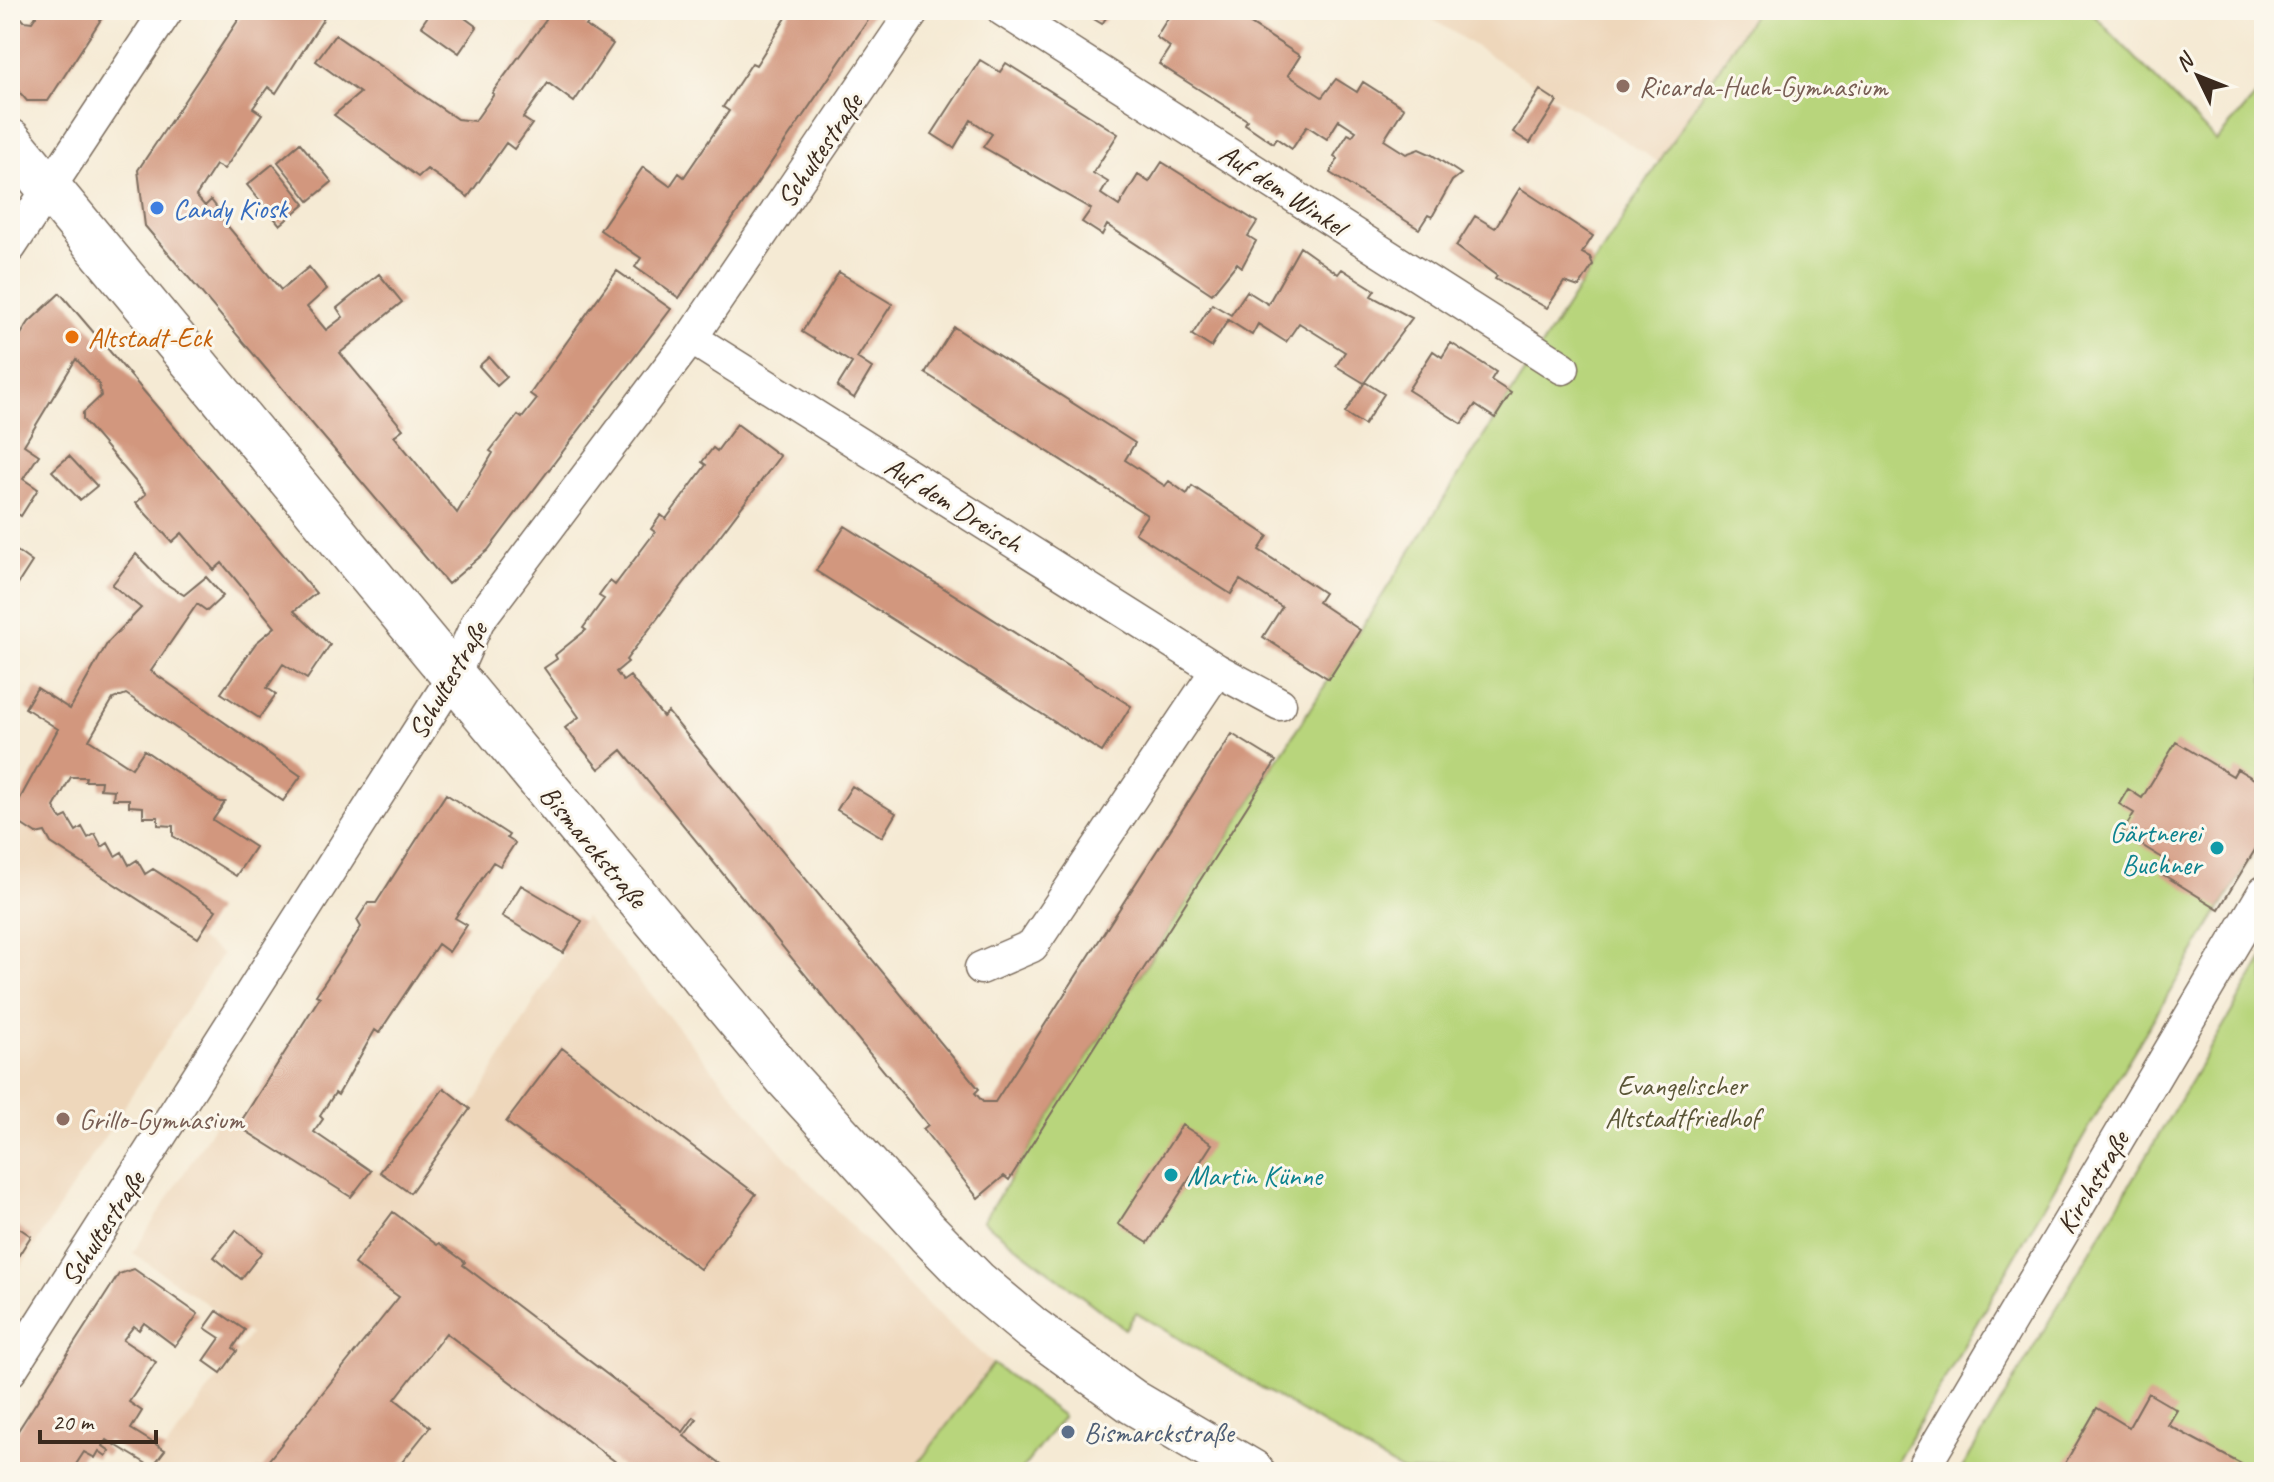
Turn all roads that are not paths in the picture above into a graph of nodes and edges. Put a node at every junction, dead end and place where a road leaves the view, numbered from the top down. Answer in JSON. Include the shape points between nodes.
{"nodes":[{"id":1,"x":167,"y":10,"type":"edge"},
{"id":2,"x":914,"y":10,"type":"edge"},
{"id":3,"x":1003,"y":10,"type":"edge"},
{"id":4,"x":10,"y":141,"type":"edge"},
{"id":5,"x":50,"y":188,"type":"junction"},
{"id":6,"x":10,"y":247,"type":"edge"},
{"id":7,"x":691,"y":338,"type":"junction"},
{"id":8,"x":1563,"y":368,"type":"dead end"},
{"id":9,"x":1217,"y":670,"type":"junction"},
{"id":10,"x":453,"y":677,"type":"junction"},
{"id":11,"x":1280,"y":704,"type":"dead end"},
{"id":12,"x":2264,"y":892,"type":"edge"},
{"id":13,"x":981,"y":968,"type":"dead end"},
{"id":14,"x":10,"y":1371,"type":"edge"},
{"id":15,"x":1252,"y":1472,"type":"edge"},
{"id":16,"x":1921,"y":1472,"type":"edge"}],
"edges":[{"from":1,"to":5,"type":"street"},
{"from":2,"to":7,"type":"street","name":"Schultestraße"},
{"from":3,"to":8,"type":"street","name":"Auf dem Winkel"},
{"from":4,"to":5,"type":"street","name":"Bismarckstraße"},
{"from":5,"to":6,"type":"street"},
{"from":5,"to":10,"type":"street","name":"Bismarckstraße"},
{"from":7,"to":9,"type":"street","name":"Auf dem Dreisch"},
{"from":7,"to":10,"type":"street","name":"Schultestraße","via":[[478,621]]},
{"from":9,"to":11,"type":"street","name":"Auf dem Dreisch"},
{"from":9,"to":13,"type":"street","via":[[1032,946]]},
{"from":10,"to":14,"type":"street","name":"Schultestraße"},
{"from":10,"to":15,"type":"street","name":"Bismarckstraße","via":[[786,1077],[976,1282],[1133,1402]]},
{"from":12,"to":16,"type":"street","name":"Kirchstraße"}]}
